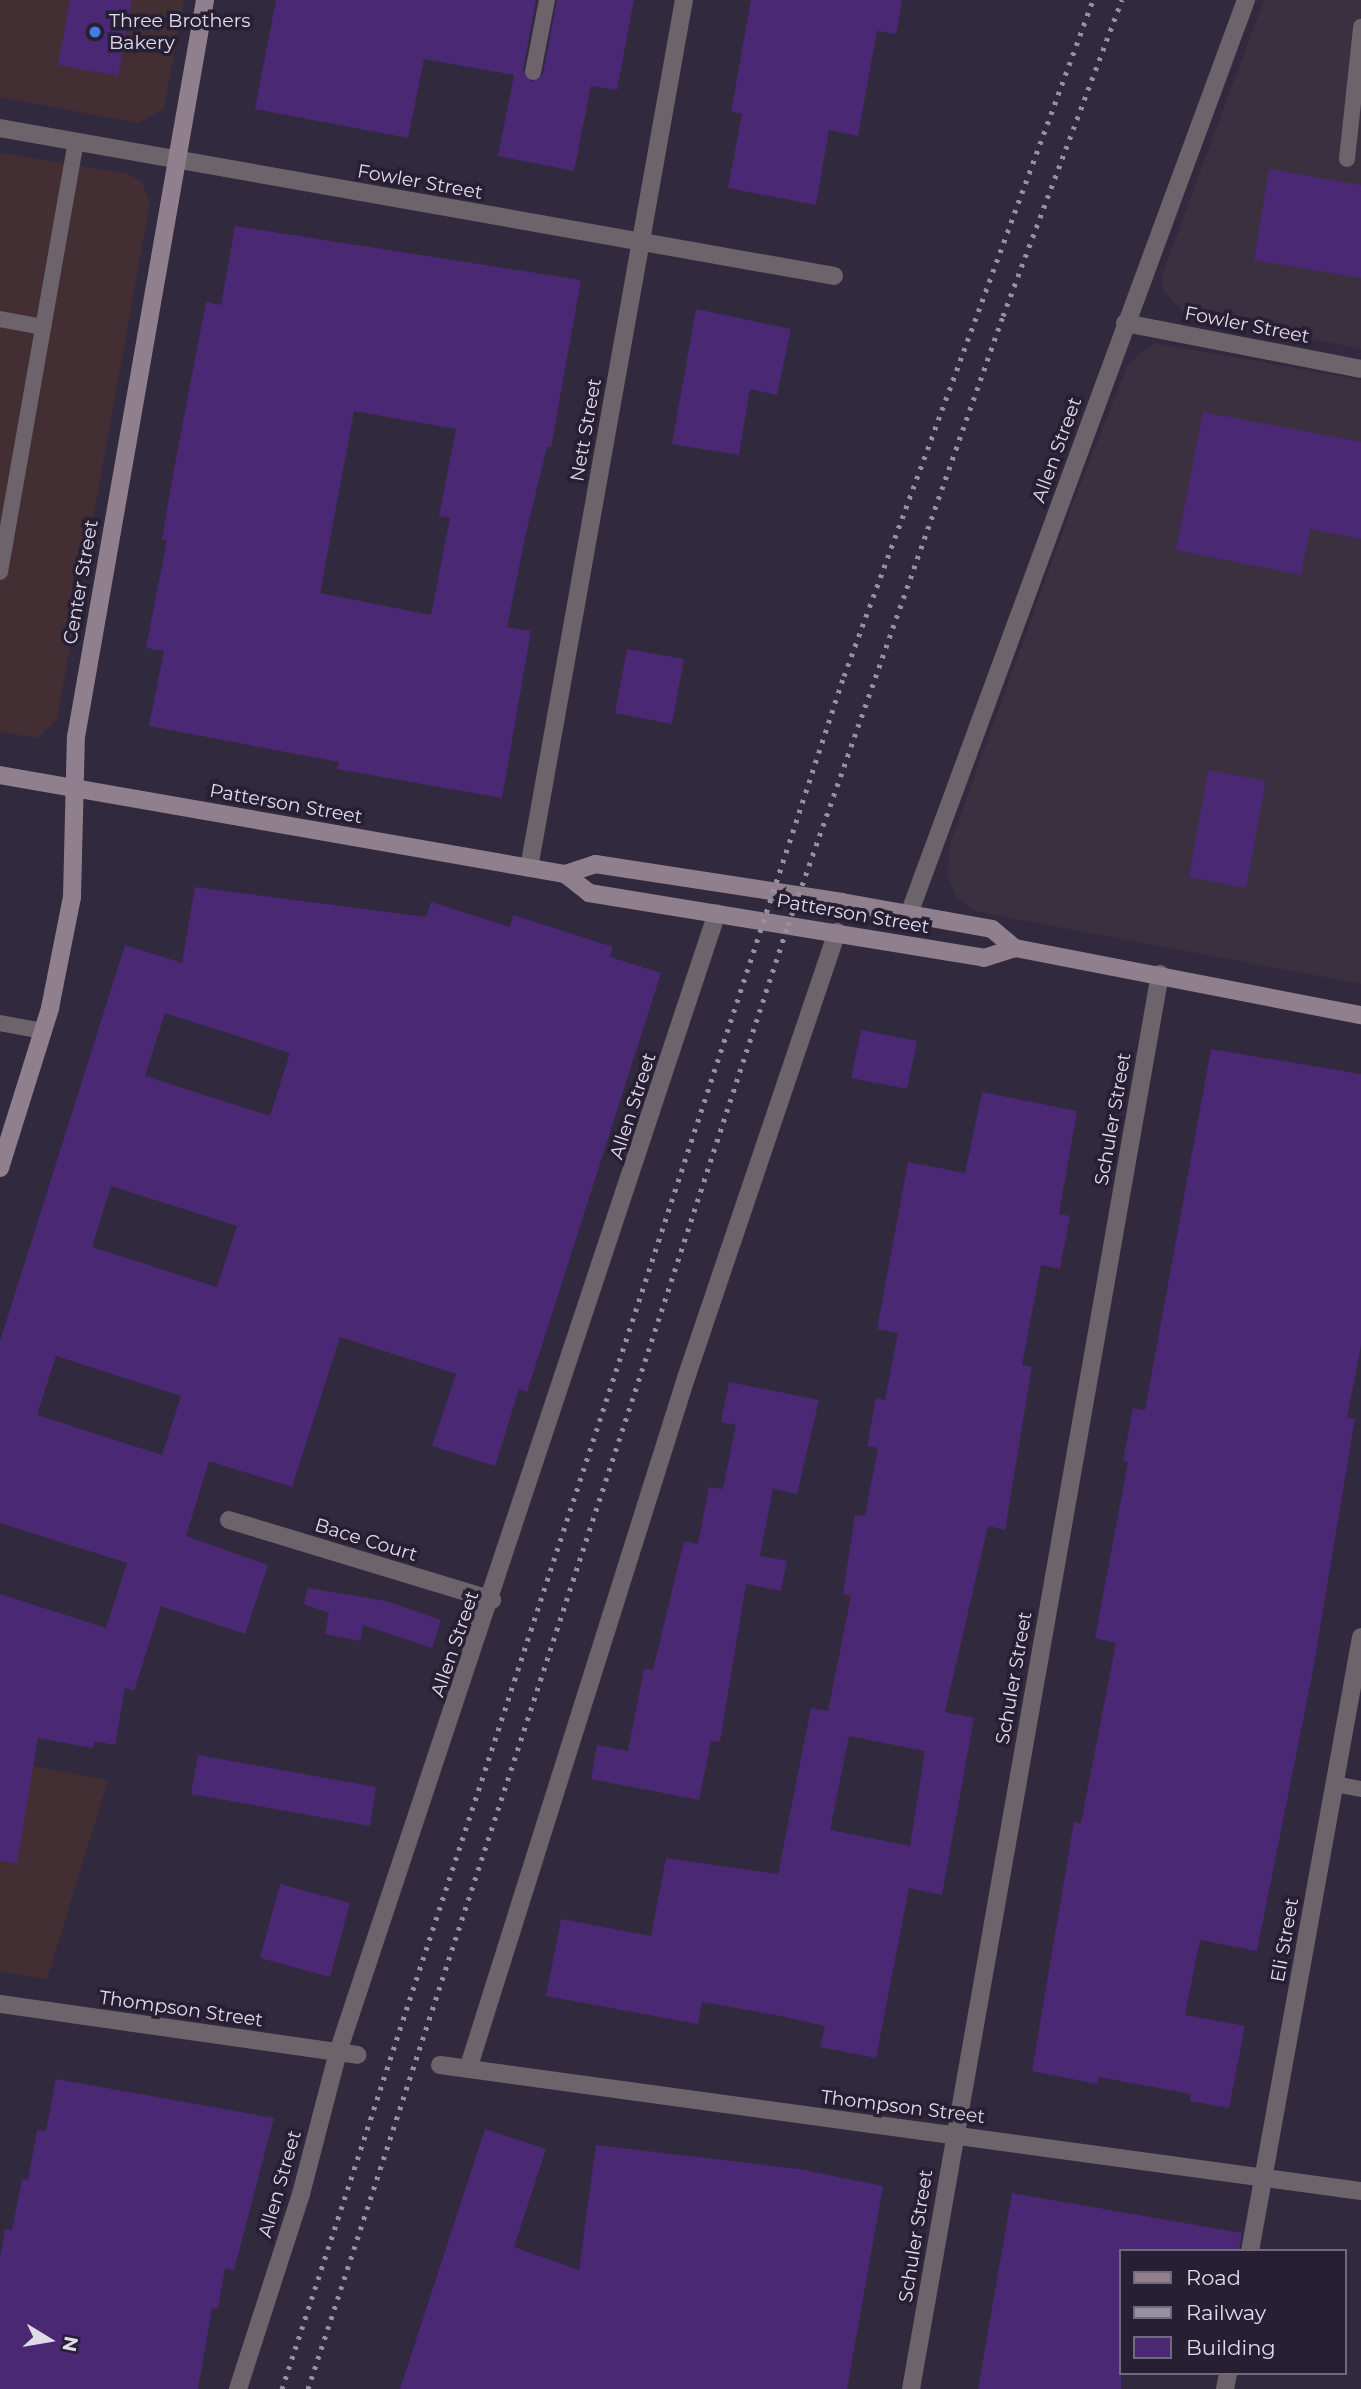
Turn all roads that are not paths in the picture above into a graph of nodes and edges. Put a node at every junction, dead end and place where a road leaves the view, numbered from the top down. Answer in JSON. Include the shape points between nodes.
{"nodes":[{"id":1,"x":205,"y":0,"type":"edge"},
{"id":2,"x":547,"y":0,"type":"edge"},
{"id":3,"x":684,"y":0,"type":"edge"},
{"id":4,"x":1246,"y":0,"type":"edge"},
{"id":5,"x":1361,"y":27,"type":"edge"},
{"id":6,"x":533,"y":72,"type":"dead end"},
{"id":7,"x":0,"y":128,"type":"edge"},
{"id":8,"x":76,"y":142,"type":"junction"},
{"id":9,"x":174,"y":159,"type":"junction"},
{"id":10,"x":1347,"y":159,"type":"dead end"},
{"id":11,"x":641,"y":242,"type":"junction"},
{"id":12,"x":834,"y":276,"type":"dead end"},
{"id":13,"x":0,"y":319,"type":"edge"},
{"id":14,"x":1125,"y":323,"type":"junction"},
{"id":15,"x":43,"y":327,"type":"junction"},
{"id":16,"x":1361,"y":369,"type":"edge"},
{"id":17,"x":0,"y":572,"type":"edge"},
{"id":18,"x":0,"y":775,"type":"edge"},
{"id":19,"x":78,"y":789,"type":"junction"},
{"id":20,"x":529,"y":868,"type":"junction"},
{"id":21,"x":565,"y":874,"type":"junction"},
{"id":22,"x":717,"y":914,"type":"junction"},
{"id":23,"x":909,"y":914,"type":"junction"},
{"id":24,"x":837,"y":932,"type":"junction"},
{"id":25,"x":1015,"y":948,"type":"junction"},
{"id":26,"x":1160,"y":974,"type":"junction"},
{"id":27,"x":1361,"y":1015,"type":"edge"},
{"id":28,"x":0,"y":1023,"type":"edge"},
{"id":29,"x":43,"y":1031,"type":"junction"},
{"id":30,"x":0,"y":1168,"type":"edge"},
{"id":31,"x":229,"y":1520,"type":"dead end"},
{"id":32,"x":492,"y":1600,"type":"junction"},
{"id":33,"x":1361,"y":1637,"type":"edge"},
{"id":34,"x":1335,"y":1784,"type":"junction"},
{"id":35,"x":1361,"y":1789,"type":"edge"},
{"id":36,"x":0,"y":2004,"type":"edge"},
{"id":37,"x":338,"y":2052,"type":"junction"},
{"id":38,"x":357,"y":2055,"type":"dead end"},
{"id":39,"x":440,"y":2064,"type":"dead end"},
{"id":40,"x":468,"y":2069,"type":"junction"},
{"id":41,"x":955,"y":2134,"type":"junction"},
{"id":42,"x":1263,"y":2174,"type":"junction"},
{"id":43,"x":1361,"y":2191,"type":"edge"},
{"id":44,"x":1250,"y":2249,"type":"edge"},
{"id":45,"x":238,"y":2389,"type":"edge"},
{"id":46,"x":911,"y":2389,"type":"edge"}],
"edges":[{"from":1,"to":9,"type":"street","name":"Center Street"},
{"from":2,"to":6,"type":"lane"},
{"from":3,"to":11,"type":"street","name":"Nett Street"},
{"from":4,"to":14,"type":"street","name":"Allen Street"},
{"from":5,"to":10,"type":"lane"},
{"from":7,"to":8,"type":"street","name":"Fowler Street"},
{"from":8,"to":9,"type":"street","name":"Fowler Street"},
{"from":8,"to":15,"type":"lane"},
{"from":9,"to":11,"type":"street","name":"Fowler Street"},
{"from":9,"to":19,"type":"street","name":"Center Street","via":[[76,737]]},
{"from":11,"to":12,"type":"street","name":"Fowler Street"},
{"from":11,"to":20,"type":"street","name":"Nett Street"},
{"from":13,"to":15,"type":"lane"},
{"from":14,"to":16,"type":"street","name":"Fowler Street"},
{"from":14,"to":23,"type":"street","name":"Allen Street"},
{"from":15,"to":17,"type":"lane"},
{"from":18,"to":19,"type":"street","name":"Patterson Street"},
{"from":19,"to":20,"type":"street","name":"Patterson Street"},
{"from":19,"to":29,"type":"street","name":"Center Street","via":[[72,897]]},
{"from":20,"to":21,"type":"street","name":"Patterson Street"},
{"from":21,"to":22,"type":"street","name":"Patterson Street","via":[[589,893]]},
{"from":21,"to":23,"type":"street","name":"Patterson Street","via":[[595,864]]},
{"from":22,"to":24,"type":"street","name":"Patterson Street"},
{"from":22,"to":32,"type":"street","name":"Allen Street"},
{"from":23,"to":25,"type":"street","name":"Patterson Street","via":[[992,929]]},
{"from":24,"to":25,"type":"street","name":"Patterson Street","via":[[984,958]]},
{"from":24,"to":40,"type":"street","via":[[686,1378]]},
{"from":25,"to":26,"type":"street","name":"Patterson Street"},
{"from":26,"to":27,"type":"street","name":"Patterson Street"},
{"from":26,"to":41,"type":"street","name":"Schuler Street"},
{"from":28,"to":29,"type":"lane"},
{"from":29,"to":30,"type":"street","name":"Center Street"},
{"from":31,"to":32,"type":"street","name":"Bace Court"},
{"from":32,"to":37,"type":"street","name":"Allen Street"},
{"from":33,"to":34,"type":"street","name":"Eli Street"},
{"from":34,"to":35,"type":"lane"},
{"from":34,"to":42,"type":"street","name":"Eli Street"},
{"from":36,"to":37,"type":"street","name":"Thompson Street"},
{"from":37,"to":38,"type":"street","name":"Thompson Street"},
{"from":37,"to":45,"type":"street","name":"Allen Street","via":[[301,2193]]},
{"from":39,"to":40,"type":"street","name":"Thompson Street"},
{"from":40,"to":41,"type":"street","name":"Thompson Street"},
{"from":41,"to":42,"type":"street","name":"Thompson Street"},
{"from":41,"to":46,"type":"street","name":"Schuler Street"},
{"from":42,"to":43,"type":"street","name":"Thompson Street"},
{"from":42,"to":44,"type":"street","name":"Eli Street"}]}
